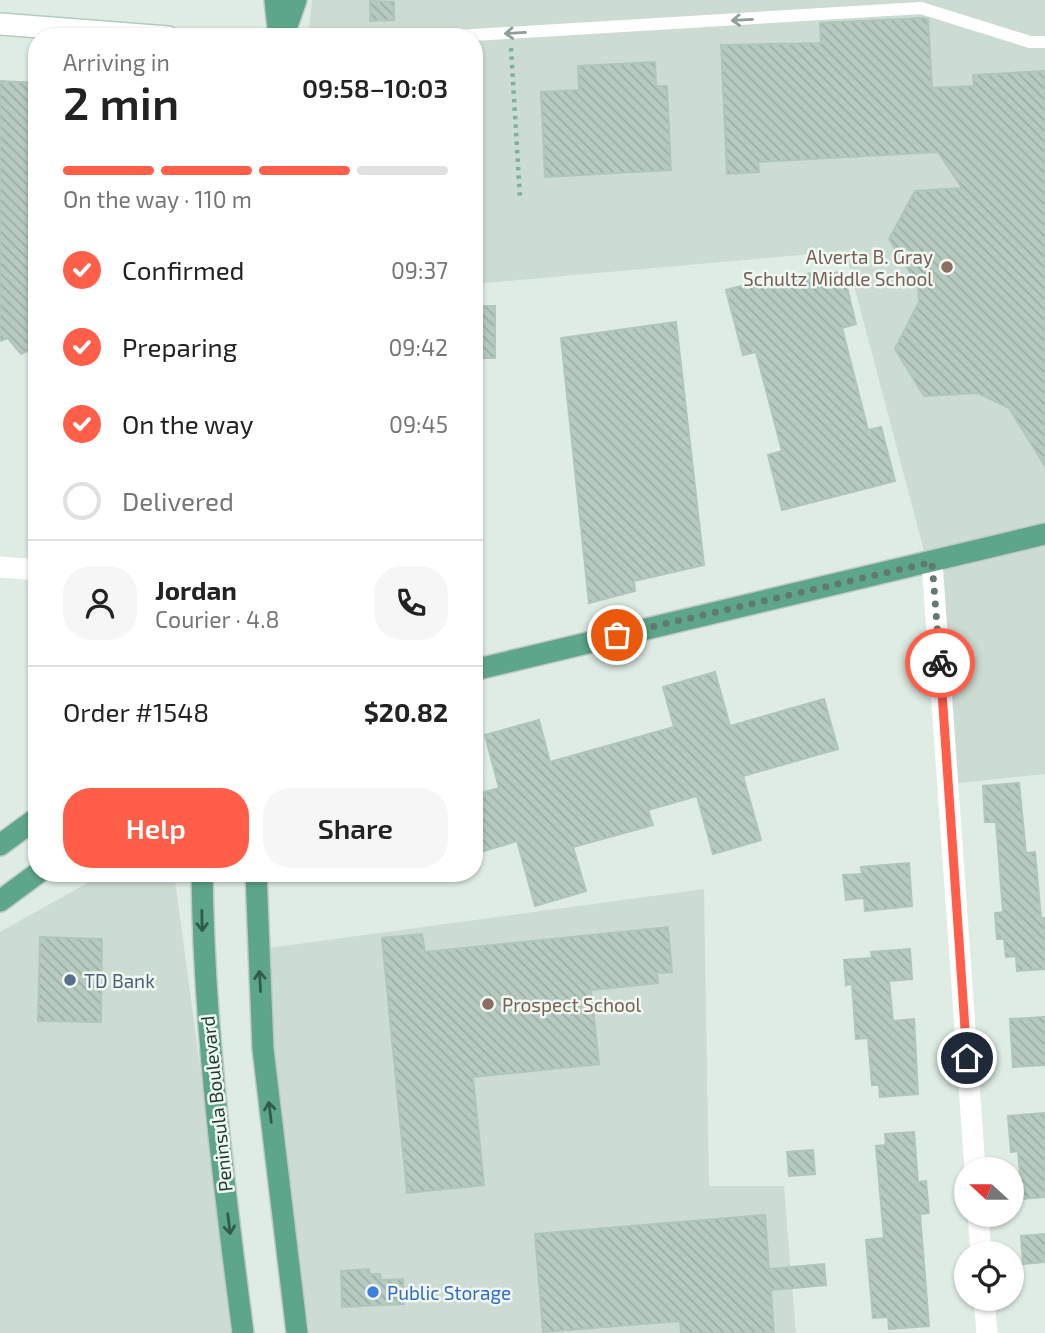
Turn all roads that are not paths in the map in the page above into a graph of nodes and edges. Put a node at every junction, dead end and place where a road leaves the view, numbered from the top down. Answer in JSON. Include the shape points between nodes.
{"nodes":[{"id":1,"x":275,"y":0,"type":"edge"},
{"id":2,"x":296,"y":0,"type":"edge"},
{"id":3,"x":0,"y":24,"type":"edge"},
{"id":4,"x":52,"y":28,"type":"edge"},
{"id":5,"x":280,"y":28,"type":"edge"},
{"id":6,"x":285,"y":28,"type":"edge"},
{"id":7,"x":483,"y":35,"type":"edge"},
{"id":8,"x":1045,"y":42,"type":"edge"},
{"id":9,"x":1045,"y":534,"type":"edge"},
{"id":10,"x":932,"y":562,"type":"junction"},
{"id":11,"x":0,"y":567,"type":"edge"},
{"id":12,"x":28,"y":569,"type":"edge"},
{"id":13,"x":483,"y":668,"type":"edge"},
{"id":14,"x":28,"y":825,"type":"edge"},
{"id":15,"x":0,"y":845,"type":"edge"},
{"id":16,"x":28,"y":880,"type":"edge"},
{"id":17,"x":202,"y":882,"type":"edge"},
{"id":18,"x":256,"y":882,"type":"edge"},
{"id":19,"x":0,"y":901,"type":"edge"},
{"id":20,"x":974,"y":1157,"type":"edge"},
{"id":21,"x":985,"y":1311,"type":"edge"},
{"id":22,"x":243,"y":1333,"type":"edge"},
{"id":23,"x":297,"y":1333,"type":"edge"},
{"id":24,"x":987,"y":1333,"type":"edge"}],
"edges":[{"from":1,"to":5,"type":"main road"},
{"from":2,"to":6,"type":"main road"},
{"from":3,"to":4,"type":"street"},
{"from":8,"to":7,"type":"lane","one_way":true,"via":[[1030,42],[921,8]]},
{"from":9,"to":10,"type":"main road"},
{"from":10,"to":13,"type":"main road"},
{"from":10,"to":20,"type":"street"},
{"from":11,"to":12,"type":"street"},
{"from":14,"to":15,"type":"main road"},
{"from":16,"to":19,"type":"main road"},
{"from":17,"to":22,"type":"main road","name":"Peninsula Boulevard","one_way":true,"via":[[203,968],[215,1117]]},
{"from":23,"to":18,"type":"main road","one_way":true,"via":[[263,1049]]},
{"from":21,"to":24,"type":"street"}]}
